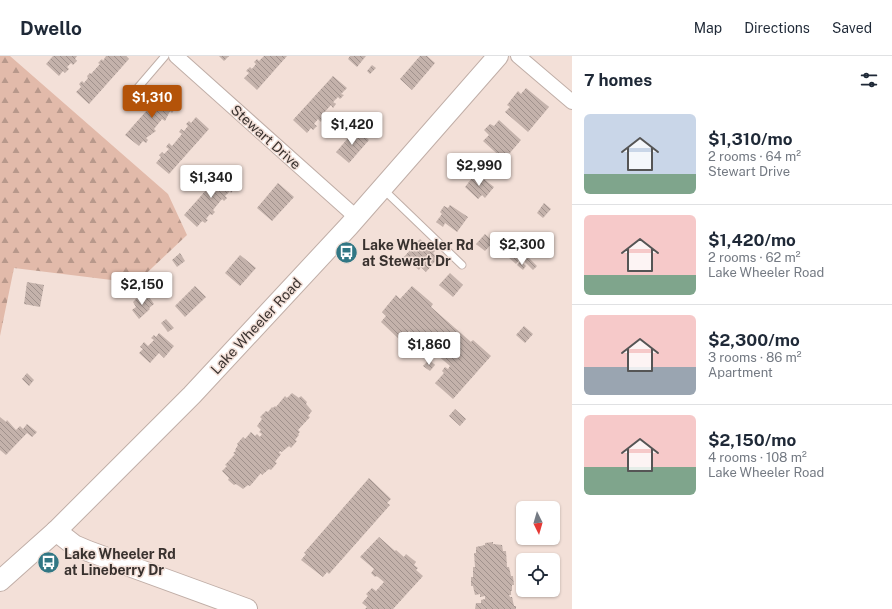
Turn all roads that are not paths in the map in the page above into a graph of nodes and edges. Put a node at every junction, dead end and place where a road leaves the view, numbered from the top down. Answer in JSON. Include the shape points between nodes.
{"nodes":[{"id":1,"x":165,"y":56,"type":"edge"},
{"id":2,"x":176,"y":56,"type":"edge"},
{"id":3,"x":520,"y":56,"type":"edge"},
{"id":4,"x":493,"y":58,"type":"edge"},
{"id":5,"x":135,"y":90,"type":"dead end"},
{"id":6,"x":572,"y":102,"type":"edge"},
{"id":7,"x":382,"y":188,"type":"junction"},
{"id":8,"x":356,"y":217,"type":"junction"},
{"id":9,"x":462,"y":265,"type":"dead end"},
{"id":10,"x":56,"y":531,"type":"junction"},
{"id":11,"x":0,"y":581,"type":"edge"},
{"id":12,"x":247,"y":609,"type":"edge"}],
"edges":[{"from":1,"to":5,"type":"lane"},
{"from":2,"to":8,"type":"street","name":"Stewart Drive"},
{"from":3,"to":6,"type":"street"},
{"from":4,"to":7,"type":"main road","name":"Lake Wheeler Road"},
{"from":7,"to":8,"type":"main road","name":"Lake Wheeler Road"},
{"from":7,"to":9,"type":"lane"},
{"from":8,"to":10,"type":"main road","name":"Lake Wheeler Road","via":[[192,395]]},
{"from":10,"to":11,"type":"main road","name":"Lake Wheeler Road"},
{"from":10,"to":12,"type":"main road","via":[[88,551]]}]}
